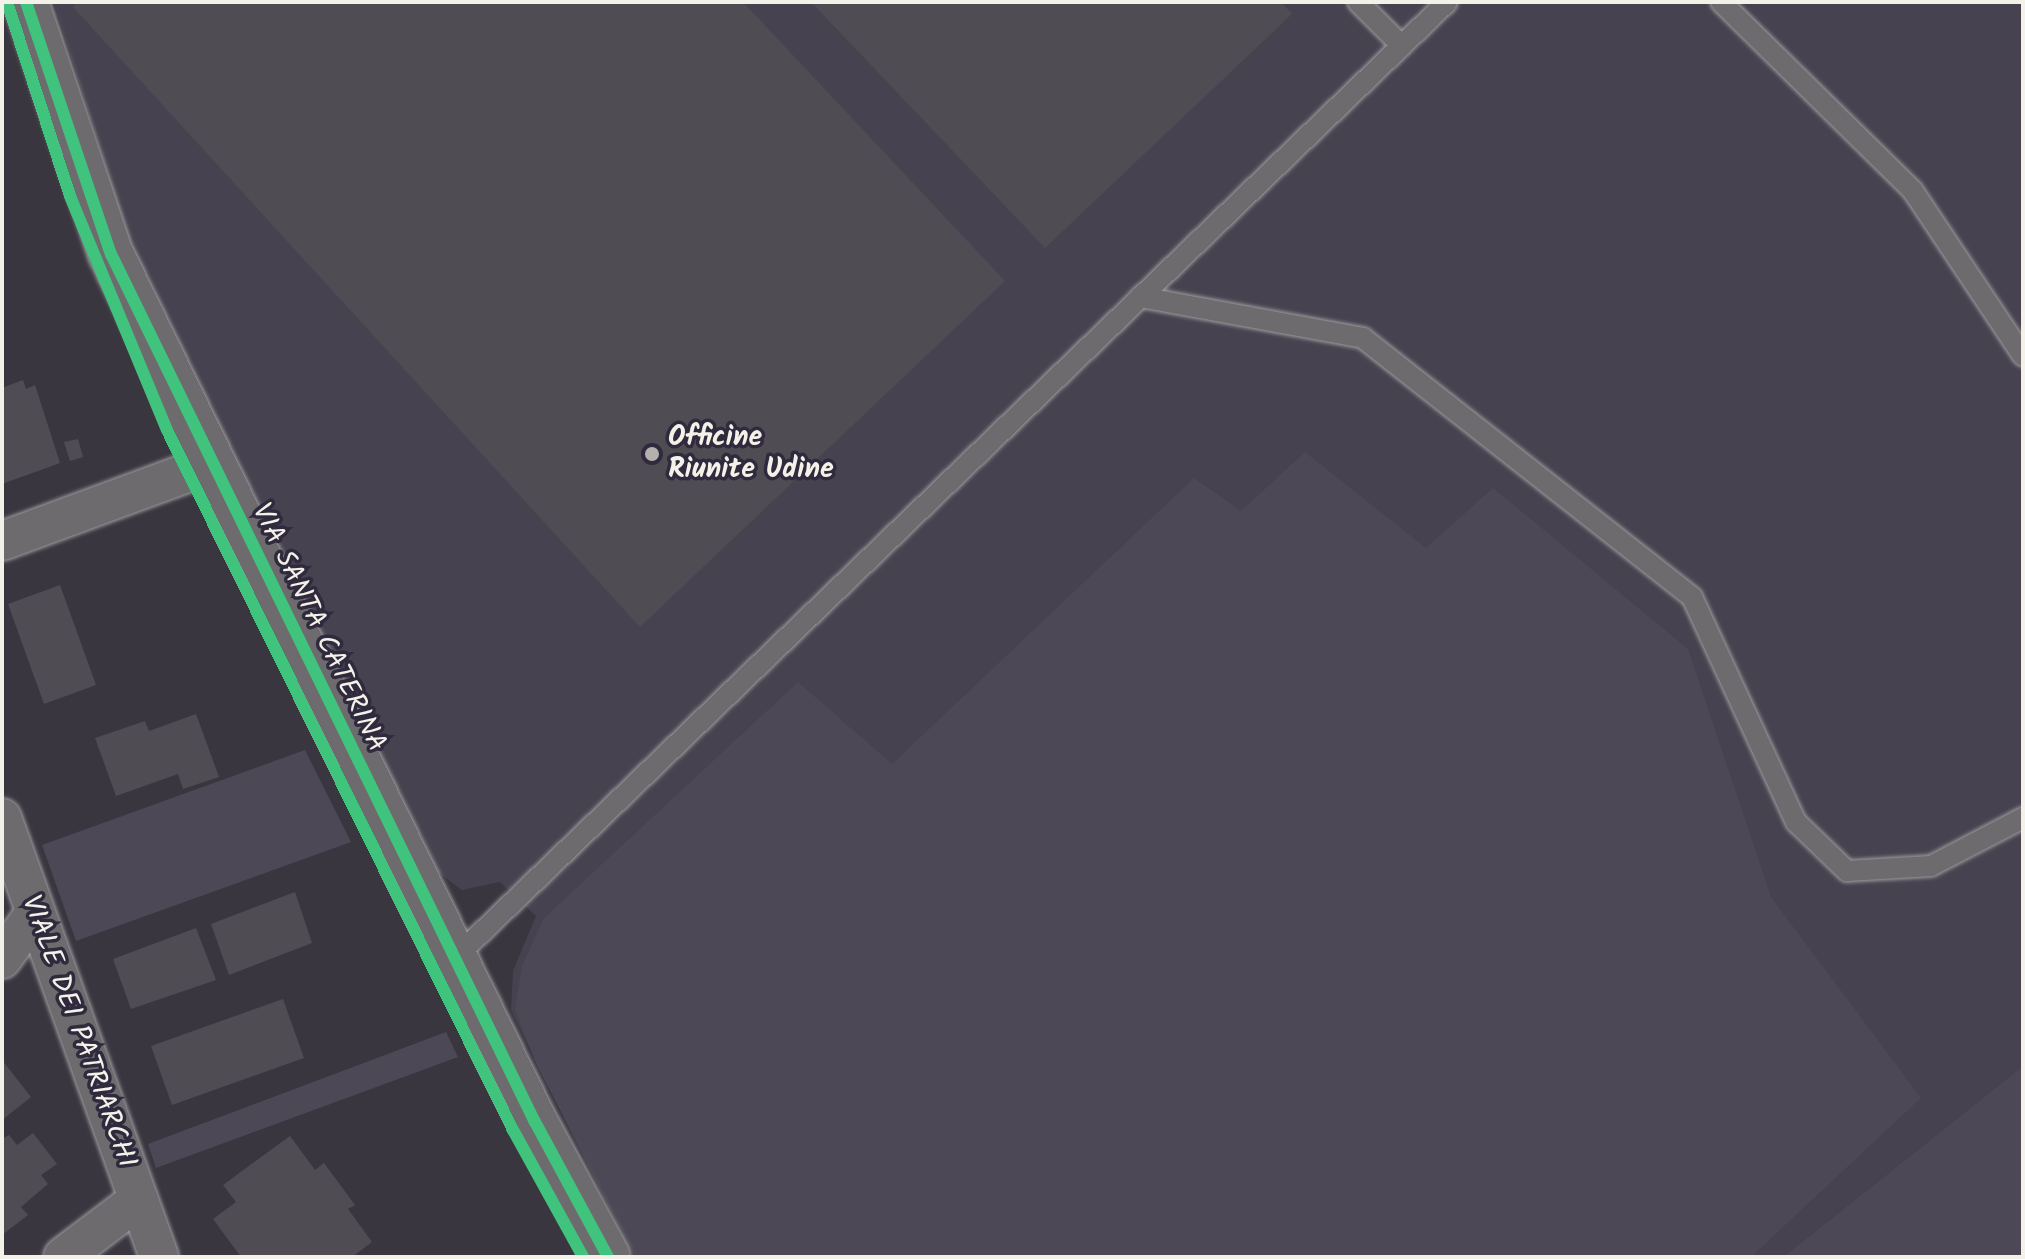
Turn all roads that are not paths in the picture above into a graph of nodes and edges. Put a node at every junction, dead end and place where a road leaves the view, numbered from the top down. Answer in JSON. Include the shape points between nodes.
{"nodes":[{"id":1,"x":26,"y":2,"type":"edge"},
{"id":2,"x":1358,"y":2,"type":"edge"},
{"id":3,"x":1447,"y":2,"type":"edge"},
{"id":4,"x":1721,"y":2,"type":"edge"},
{"id":5,"x":1402,"y":46,"type":"junction"},
{"id":6,"x":1140,"y":297,"type":"junction"},
{"id":7,"x":2023,"y":356,"type":"edge"},
{"id":8,"x":211,"y":464,"type":"junction"},
{"id":9,"x":2,"y":541,"type":"edge"},
{"id":10,"x":2,"y":818,"type":"edge"},
{"id":11,"x":2023,"y":818,"type":"edge"},
{"id":12,"x":35,"y":913,"type":"junction"},
{"id":13,"x":2,"y":959,"type":"edge"},
{"id":14,"x":454,"y":959,"type":"junction"},
{"id":15,"x":138,"y":1200,"type":"junction"},
{"id":16,"x":63,"y":1257,"type":"edge"},
{"id":17,"x":159,"y":1257,"type":"edge"},
{"id":18,"x":608,"y":1257,"type":"edge"}],
"edges":[{"from":1,"to":8,"type":"street","name":"VIA SANTA CATERINA","via":[[111,254]]},
{"from":2,"to":5,"type":"lane"},
{"from":3,"to":5,"type":"lane"},
{"from":4,"to":7,"type":"lane","via":[[1913,191]]},
{"from":5,"to":6,"type":"lane"},
{"from":6,"to":11,"type":"lane","via":[[1363,338],[1692,597],[1796,822],[1847,871],[1931,866]]},
{"from":6,"to":14,"type":"lane"},
{"from":8,"to":9,"type":"street"},
{"from":8,"to":14,"type":"street","name":"VIA SANTA CATERINA"},
{"from":10,"to":12,"type":"street","name":"VIALE DEI PATRIARCHI"},
{"from":12,"to":13,"type":"street"},
{"from":12,"to":15,"type":"street","name":"VIALE DEI PATRIARCHI"},
{"from":14,"to":18,"type":"street","name":"VIA SANTA CATERINA"},
{"from":15,"to":16,"type":"street"},
{"from":15,"to":17,"type":"street","name":"VIALE DEI PATRIARCHI"}]}
